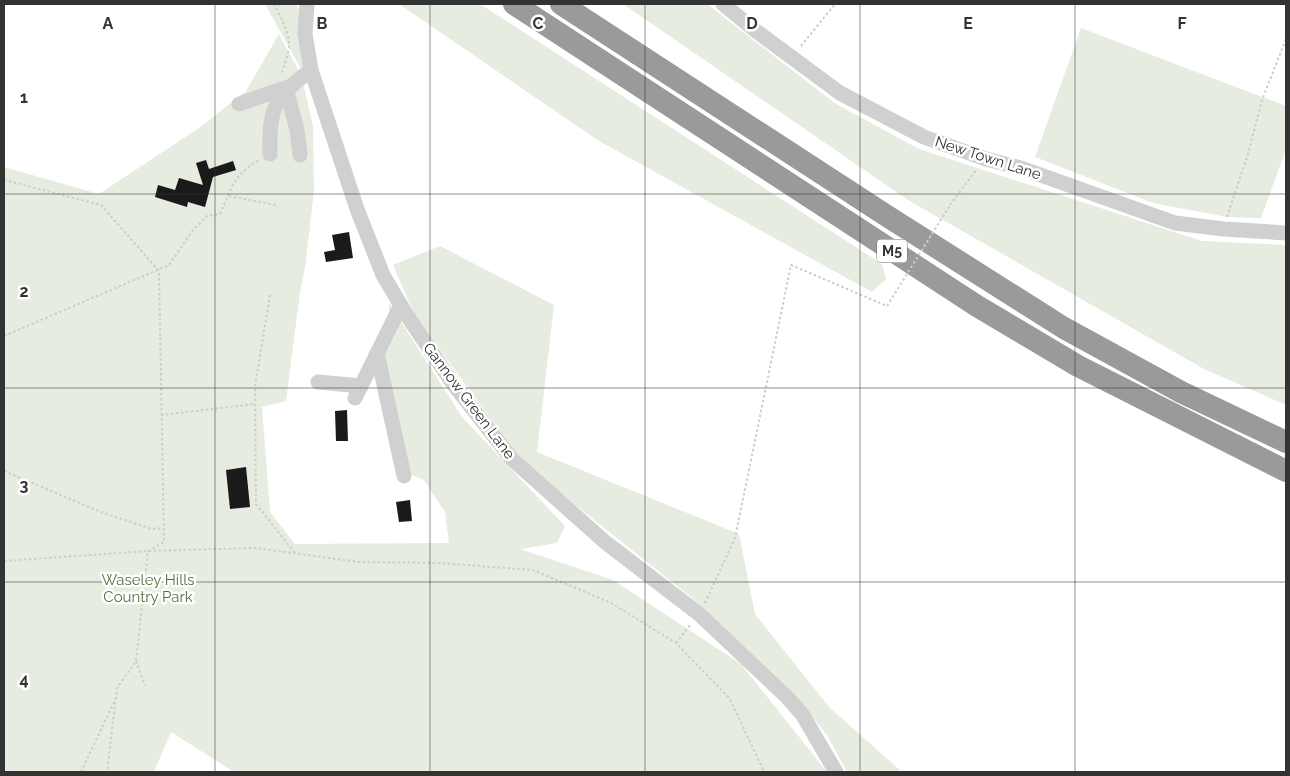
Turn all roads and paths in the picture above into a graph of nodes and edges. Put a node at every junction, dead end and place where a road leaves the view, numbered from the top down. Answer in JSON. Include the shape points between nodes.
{"nodes":[{"id":1,"x":274,"y":4,"type":"edge"},
{"id":2,"x":307,"y":4,"type":"edge"},
{"id":3,"x":514,"y":4,"type":"edge"},
{"id":4,"x":561,"y":4,"type":"edge"},
{"id":5,"x":722,"y":4,"type":"edge"},
{"id":6,"x":835,"y":4,"type":"edge"},
{"id":7,"x":1286,"y":39,"type":"edge"},
{"id":8,"x":792,"y":58,"type":"junction"},
{"id":9,"x":311,"y":70,"type":"junction"},
{"id":10,"x":285,"y":90,"type":"junction"},
{"id":11,"x":239,"y":104,"type":"dead end"},
{"id":12,"x":270,"y":154,"type":"joint"},
{"id":13,"x":300,"y":154,"type":"dead end"},
{"id":14,"x":986,"y":159,"type":"junction"},
{"id":15,"x":4,"y":180,"type":"edge"},
{"id":16,"x":228,"y":196,"type":"junction"},
{"id":17,"x":276,"y":205,"type":"dead end"},
{"id":18,"x":1224,"y":229,"type":"junction"},
{"id":19,"x":1286,"y":232,"type":"edge"},
{"id":20,"x":159,"y":271,"type":"junction"},
{"id":21,"x":270,"y":295,"type":"dead end"},
{"id":22,"x":401,"y":306,"type":"junction"},
{"id":23,"x":4,"y":336,"type":"edge"},
{"id":24,"x":377,"y":353,"type":"junction"},
{"id":25,"x":318,"y":382,"type":"dead end"},
{"id":26,"x":255,"y":404,"type":"junction"},
{"id":27,"x":161,"y":415,"type":"junction"},
{"id":28,"x":1286,"y":442,"type":"edge"},
{"id":29,"x":4,"y":471,"type":"edge"},
{"id":30,"x":1286,"y":471,"type":"edge"},
{"id":31,"x":404,"y":476,"type":"dead end"},
{"id":32,"x":163,"y":528,"type":"junction"},
{"id":33,"x":148,"y":551,"type":"junction"},
{"id":34,"x":295,"y":553,"type":"junction"},
{"id":35,"x":4,"y":561,"type":"edge"},
{"id":36,"x":699,"y":614,"type":"junction"},
{"id":37,"x":676,"y":643,"type":"junction"},
{"id":38,"x":136,"y":661,"type":"junction"},
{"id":39,"x":145,"y":686,"type":"dead end"},
{"id":40,"x":116,"y":700,"type":"junction"},
{"id":41,"x":80,"y":772,"type":"edge"},
{"id":42,"x":107,"y":772,"type":"edge"},
{"id":43,"x":764,"y":772,"type":"edge"},
{"id":44,"x":836,"y":772,"type":"edge"}],
"edges":[{"from":1,"to":10,"type":"path","via":[[289,43]]},
{"from":2,"to":9,"type":"street","name":"Gannow Green Lane","via":[[305,34]]},
{"from":3,"to":30,"type":"highway","number":"M5","via":[[978,306],[1078,366]]},
{"from":4,"to":28,"type":"highway","number":"M5","via":[[1064,328],[1181,392]]},
{"from":5,"to":8,"type":"street","name":"New Town Lane"},
{"from":6,"to":8,"type":"path"},
{"from":7,"to":18,"type":"path","via":[[1262,100]]},
{"from":8,"to":14,"type":"street","name":"New Town Lane","via":[[840,93],[924,137]]},
{"from":9,"to":10,"type":"street"},
{"from":9,"to":22,"type":"street","name":"Gannow Green Lane","via":[[356,209]]},
{"from":10,"to":11,"type":"street"},
{"from":10,"to":12,"type":"street","via":[[276,102],[269,129]]},
{"from":10,"to":13,"type":"street","via":[[297,130]]},
{"from":12,"to":16,"type":"path","via":[[244,170]]},
{"from":14,"to":18,"type":"street","name":"New Town Lane","via":[[1021,168],[1175,223]]},
{"from":14,"to":36,"type":"path","bridge":true,"via":[[950,205],[887,306],[791,265],[735,538]]},
{"from":15,"to":20,"type":"path","via":[[101,206]]},
{"from":16,"to":17,"type":"path"},
{"from":16,"to":20,"type":"path","via":[[220,214],[207,216],[193,230],[174,260]]},
{"from":18,"to":19,"type":"street","name":"New Town Lane"},
{"from":20,"to":23,"type":"path"},
{"from":20,"to":27,"type":"path"},
{"from":21,"to":26,"type":"path"},
{"from":22,"to":24,"type":"street"},
{"from":22,"to":36,"type":"street","name":"Gannow Green Lane","via":[[454,385],[512,460],[605,542]]},
{"from":24,"to":25,"type":"street","via":[[358,392]]},
{"from":24,"to":31,"type":"street"},
{"from":26,"to":27,"type":"path"},
{"from":26,"to":34,"type":"path","via":[[256,504]]},
{"from":27,"to":32,"type":"path"},
{"from":29,"to":32,"type":"path","via":[[101,512],[152,529]]},
{"from":32,"to":33,"type":"path","via":[[164,542]]},
{"from":33,"to":34,"type":"path","via":[[256,548]]},
{"from":33,"to":35,"type":"path"},
{"from":33,"to":38,"type":"path"},
{"from":34,"to":37,"type":"path","via":[[358,562],[440,563],[533,570],[611,603]]},
{"from":36,"to":37,"type":"path"},
{"from":36,"to":44,"type":"street","name":"Gannow Green Lane","via":[[797,708]]},
{"from":37,"to":43,"type":"path","via":[[730,700]]},
{"from":38,"to":39,"type":"path"},
{"from":38,"to":40,"type":"path","via":[[117,688]]},
{"from":40,"to":41,"type":"path"},
{"from":40,"to":42,"type":"path"}]}
